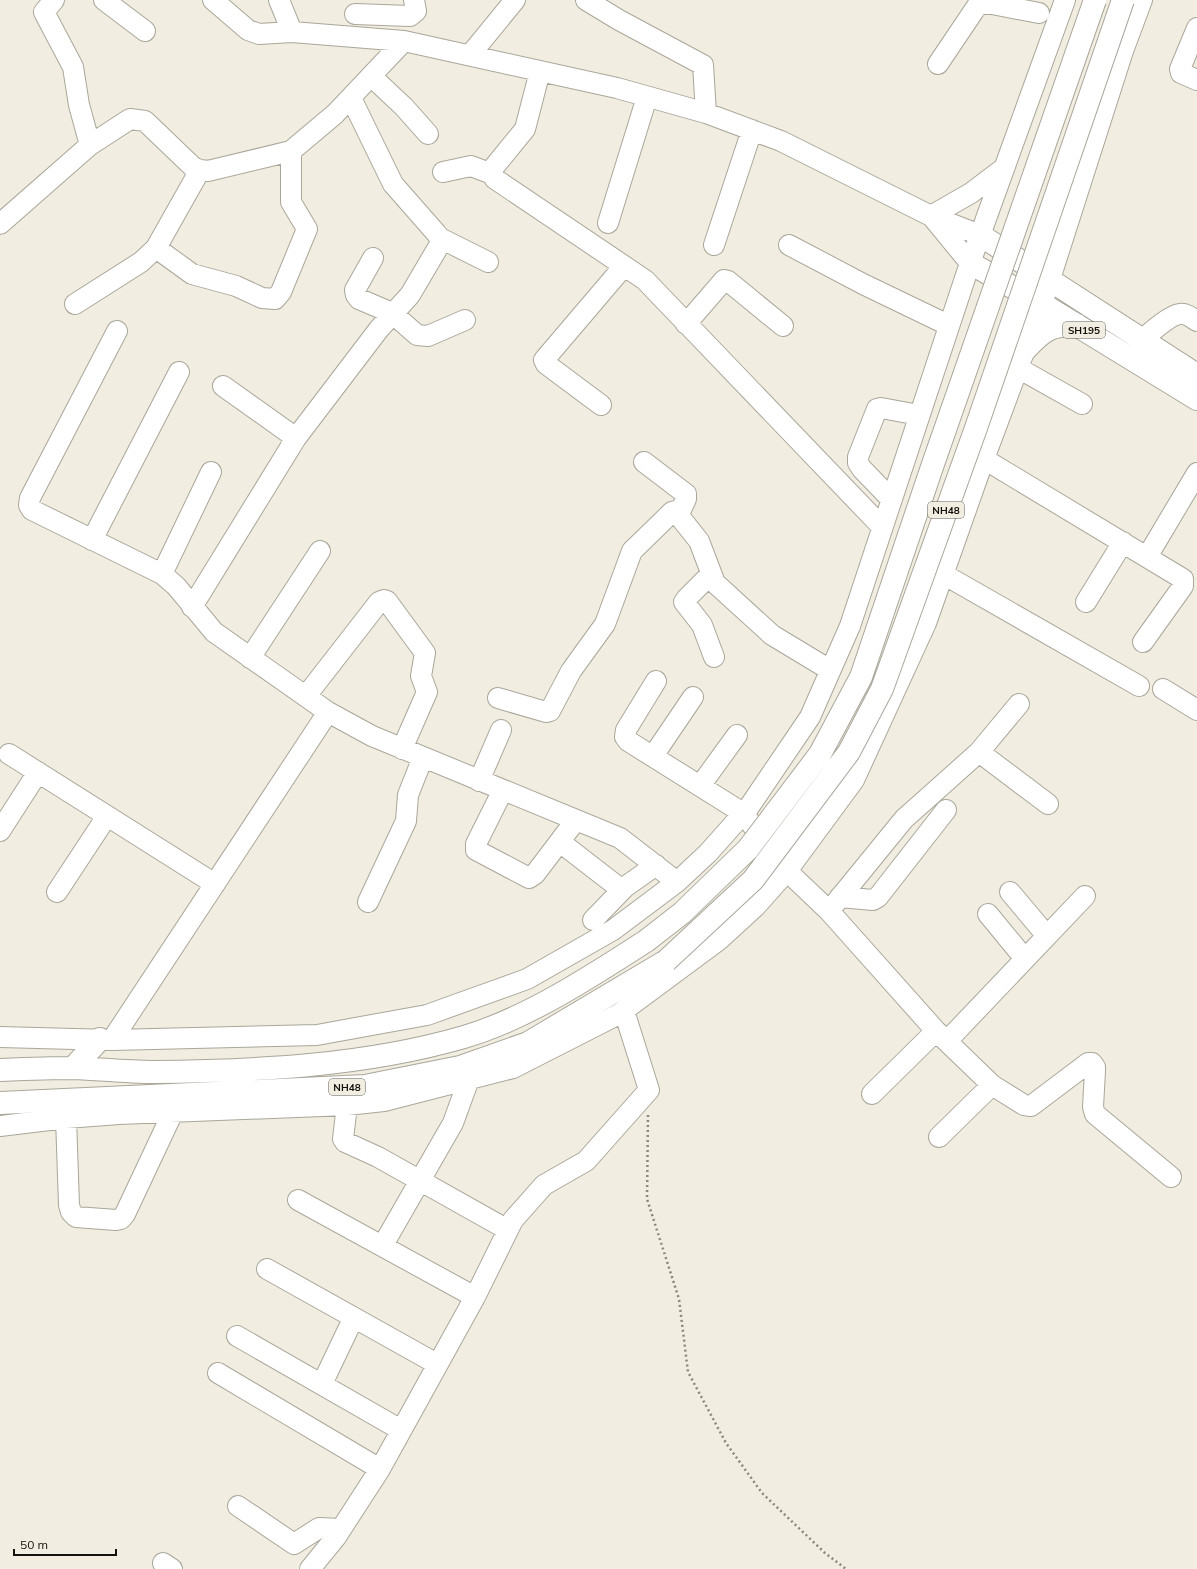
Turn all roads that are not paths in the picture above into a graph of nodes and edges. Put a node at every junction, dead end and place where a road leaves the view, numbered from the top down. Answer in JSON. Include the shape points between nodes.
{"nodes":[{"id":1,"x":54,"y":0,"type":"edge"},
{"id":2,"x":104,"y":0,"type":"edge"},
{"id":3,"x":213,"y":0,"type":"edge"},
{"id":4,"x":279,"y":0,"type":"edge"},
{"id":5,"x":414,"y":0,"type":"edge"},
{"id":6,"x":515,"y":0,"type":"edge"},
{"id":7,"x":586,"y":0,"type":"edge"},
{"id":8,"x":1066,"y":0,"type":"edge"},
{"id":9,"x":1094,"y":0,"type":"edge"},
{"id":10,"x":1123,"y":0,"type":"edge"},
{"id":11,"x":1142,"y":0,"type":"edge"},
{"id":12,"x":1034,"y":6,"type":"edge"},
{"id":13,"x":356,"y":7,"type":"edge"},
{"id":14,"x":1197,"y":28,"type":"edge"},
{"id":15,"x":145,"y":31,"type":"dead end"},
{"id":16,"x":292,"y":32,"type":"junction"},
{"id":17,"x":1054,"y":33,"type":"junction"},
{"id":18,"x":350,"y":36,"type":"junction"},
{"id":19,"x":404,"y":41,"type":"junction"},
{"id":20,"x":470,"y":55,"type":"junction"},
{"id":21,"x":938,"y":64,"type":"dead end"},
{"id":22,"x":540,"y":71,"type":"junction"},
{"id":23,"x":371,"y":76,"type":"junction"},
{"id":24,"x":1197,"y":80,"type":"edge"},
{"id":25,"x":647,"y":96,"type":"junction"},
{"id":26,"x":351,"y":98,"type":"junction"},
{"id":27,"x":706,"y":113,"type":"junction"},
{"id":28,"x":752,"y":130,"type":"junction"},
{"id":29,"x":428,"y":134,"type":"dead end"},
{"id":30,"x":90,"y":145,"type":"junction"},
{"id":31,"x":291,"y":151,"type":"junction"},
{"id":32,"x":1004,"y":168,"type":"junction"},
{"id":33,"x":200,"y":170,"type":"junction"},
{"id":34,"x":443,"y":172,"type":"dead end"},
{"id":35,"x":492,"y":174,"type":"junction"},
{"id":36,"x":931,"y":216,"type":"junction"},
{"id":37,"x":608,"y":223,"type":"dead end"},
{"id":38,"x":0,"y":224,"type":"edge"},
{"id":39,"x":980,"y":235,"type":"junction"},
{"id":40,"x":440,"y":238,"type":"junction"},
{"id":41,"x":714,"y":245,"type":"dead end"},
{"id":42,"x":789,"y":246,"type":"dead end"},
{"id":43,"x":156,"y":248,"type":"junction"},
{"id":44,"x":373,"y":258,"type":"dead end"},
{"id":45,"x":488,"y":262,"type":"dead end"},
{"id":46,"x":970,"y":262,"type":"junction"},
{"id":47,"x":624,"y":266,"type":"junction"},
{"id":48,"x":1050,"y":280,"type":"junction"},
{"id":49,"x":75,"y":304,"type":"dead end"},
{"id":50,"x":1042,"y":304,"type":"junction"},
{"id":51,"x":392,"y":312,"type":"junction"},
{"id":52,"x":465,"y":320,"type":"dead end"},
{"id":53,"x":1197,"y":321,"type":"edge"},
{"id":54,"x":686,"y":324,"type":"junction"},
{"id":55,"x":948,"y":325,"type":"junction"},
{"id":56,"x":1077,"y":325,"type":"junction"},
{"id":57,"x":783,"y":326,"type":"dead end"},
{"id":58,"x":117,"y":332,"type":"dead end"},
{"id":59,"x":1143,"y":339,"type":"junction"},
{"id":60,"x":1021,"y":359,"type":"junction"},
{"id":61,"x":179,"y":372,"type":"dead end"},
{"id":62,"x":1197,"y":375,"type":"edge"},
{"id":63,"x":223,"y":386,"type":"dead end"},
{"id":64,"x":1197,"y":399,"type":"edge"},
{"id":65,"x":1082,"y":404,"type":"dead end"},
{"id":66,"x":601,"y":405,"type":"dead end"},
{"id":67,"x":919,"y":415,"type":"junction"},
{"id":68,"x":296,"y":438,"type":"junction"},
{"id":69,"x":984,"y":459,"type":"junction"},
{"id":70,"x":644,"y":462,"type":"dead end"},
{"id":71,"x":211,"y":472,"type":"dead end"},
{"id":72,"x":1197,"y":473,"type":"edge"},
{"id":73,"x":891,"y":500,"type":"junction"},
{"id":74,"x":679,"y":514,"type":"junction"},
{"id":75,"x":882,"y":527,"type":"junction"},
{"id":76,"x":92,"y":540,"type":"junction"},
{"id":77,"x":1123,"y":542,"type":"junction"},
{"id":78,"x":320,"y":551,"type":"dead end"},
{"id":79,"x":1147,"y":557,"type":"junction"},
{"id":80,"x":162,"y":574,"type":"junction"},
{"id":81,"x":711,"y":574,"type":"junction"},
{"id":82,"x":943,"y":574,"type":"junction"},
{"id":83,"x":1086,"y":602,"type":"dead end"},
{"id":84,"x":192,"y":607,"type":"junction"},
{"id":85,"x":1143,"y":642,"type":"dead end"},
{"id":86,"x":714,"y":657,"type":"dead end"},
{"id":87,"x":250,"y":658,"type":"junction"},
{"id":88,"x":830,"y":670,"type":"junction"},
{"id":89,"x":656,"y":681,"type":"dead end"},
{"id":90,"x":1139,"y":686,"type":"dead end"},
{"id":91,"x":1163,"y":689,"type":"dead end"},
{"id":92,"x":306,"y":696,"type":"junction"},
{"id":93,"x":693,"y":697,"type":"dead end"},
{"id":94,"x":498,"y":698,"type":"dead end"},
{"id":95,"x":1195,"y":703,"type":"edge"},
{"id":96,"x":1019,"y":704,"type":"dead end"},
{"id":97,"x":328,"y":712,"type":"junction"},
{"id":98,"x":502,"y":730,"type":"dead end"},
{"id":99,"x":737,"y":734,"type":"dead end"},
{"id":100,"x":402,"y":749,"type":"junction"},
{"id":101,"x":978,"y":752,"type":"junction"},
{"id":102,"x":9,"y":754,"type":"dead end"},
{"id":103,"x":652,"y":756,"type":"junction"},
{"id":104,"x":423,"y":757,"type":"junction"},
{"id":105,"x":38,"y":772,"type":"junction"},
{"id":106,"x":479,"y":781,"type":"junction"},
{"id":107,"x":700,"y":786,"type":"junction"},
{"id":108,"x":503,"y":790,"type":"junction"},
{"id":109,"x":1048,"y":804,"type":"dead end"},
{"id":110,"x":946,"y":810,"type":"dead end"},
{"id":111,"x":107,"y":816,"type":"junction"},
{"id":112,"x":739,"y":817,"type":"junction"},
{"id":113,"x":576,"y":820,"type":"junction"},
{"id":114,"x":0,"y":831,"type":"edge"},
{"id":115,"x":560,"y":842,"type":"junction"},
{"id":116,"x":656,"y":865,"type":"junction"},
{"id":117,"x":784,"y":875,"type":"junction"},
{"id":118,"x":677,"y":882,"type":"junction"},
{"id":119,"x":215,"y":884,"type":"junction"},
{"id":120,"x":622,"y":890,"type":"junction"},
{"id":121,"x":57,"y":892,"type":"dead end"},
{"id":122,"x":1010,"y":892,"type":"dead end"},
{"id":123,"x":1085,"y":896,"type":"dead end"},
{"id":124,"x":368,"y":902,"type":"dead end"},
{"id":125,"x":834,"y":904,"type":"junction"},
{"id":126,"x":988,"y":914,"type":"dead end"},
{"id":127,"x":593,"y":920,"type":"dead end"},
{"id":128,"x":1047,"y":936,"type":"junction"},
{"id":129,"x":1025,"y":959,"type":"junction"},
{"id":130,"x":624,"y":1011,"type":"junction"},
{"id":131,"x":942,"y":1036,"type":"junction"},
{"id":132,"x":0,"y":1037,"type":"edge"},
{"id":133,"x":106,"y":1040,"type":"junction"},
{"id":134,"x":73,"y":1068,"type":"junction"},
{"id":135,"x":0,"y":1070,"type":"edge"},
{"id":136,"x":469,"y":1079,"type":"junction"},
{"id":137,"x":992,"y":1085,"type":"junction"},
{"id":138,"x":872,"y":1094,"type":"dead end"},
{"id":139,"x":96,"y":1099,"type":"junction"},
{"id":140,"x":0,"y":1103,"type":"edge"},
{"id":141,"x":347,"y":1105,"type":"junction"},
{"id":142,"x":174,"y":1112,"type":"junction"},
{"id":143,"x":119,"y":1114,"type":"junction"},
{"id":144,"x":66,"y":1118,"type":"junction"},
{"id":145,"x":0,"y":1126,"type":"edge"},
{"id":146,"x":939,"y":1137,"type":"dead end"},
{"id":147,"x":1171,"y":1177,"type":"dead end"},
{"id":148,"x":421,"y":1182,"type":"junction"},
{"id":149,"x":298,"y":1200,"type":"dead end"},
{"id":150,"x":508,"y":1230,"type":"junction"},
{"id":151,"x":383,"y":1245,"type":"junction"},
{"id":152,"x":267,"y":1269,"type":"dead end"},
{"id":153,"x":476,"y":1297,"type":"junction"},
{"id":154,"x":354,"y":1319,"type":"junction"},
{"id":155,"x":237,"y":1336,"type":"dead end"},
{"id":156,"x":437,"y":1364,"type":"junction"},
{"id":157,"x":218,"y":1373,"type":"dead end"},
{"id":158,"x":322,"y":1384,"type":"junction"},
{"id":159,"x":401,"y":1430,"type":"junction"},
{"id":160,"x":380,"y":1469,"type":"junction"},
{"id":161,"x":238,"y":1506,"type":"dead end"},
{"id":162,"x":341,"y":1529,"type":"junction"},
{"id":163,"x":310,"y":1569,"type":"edge"}],
"edges":[{"from":1,"to":30,"type":"street","via":[[44,12],[73,67],[79,105]]},
{"from":2,"to":15,"type":"street"},
{"from":3,"to":16,"type":"street","via":[[254,33]]},
{"from":4,"to":16,"type":"street"},
{"from":5,"to":13,"type":"street","via":[[416,11],[410,16]]},
{"from":6,"to":20,"type":"street"},
{"from":7,"to":27,"type":"street","via":[[703,65]]},
{"from":8,"to":17,"type":"street"},
{"from":9,"to":134,"type":"main road","number":"NH48","bridge":true,"via":[[861,677],[820,754],[748,849],[682,913],[646,941],[590,977],[518,1016],[465,1037],[380,1058],[277,1067],[151,1072]]},
{"from":10,"to":139,"type":"main road","number":"NH48","bridge":true,"via":[[882,689],[849,752],[753,880],[666,961],[528,1042],[460,1067],[366,1086]]},
{"from":11,"to":48,"type":"street","via":[[1122,50]]},
{"from":12,"to":17,"type":"street"},
{"from":12,"to":21,"type":"street","via":[[987,3],[977,6]]},
{"from":13,"to":18,"type":"street"},
{"from":14,"to":24,"type":"street","via":[[1180,69],[1181,73]]},
{"from":16,"to":18,"type":"street"},
{"from":17,"to":32,"type":"street"},
{"from":18,"to":19,"type":"street"},
{"from":19,"to":20,"type":"street"},
{"from":19,"to":23,"type":"street"},
{"from":20,"to":22,"type":"street"},
{"from":22,"to":25,"type":"street"},
{"from":22,"to":35,"type":"street","via":[[525,129],[494,167]]},
{"from":23,"to":26,"type":"street"},
{"from":23,"to":29,"type":"street"},
{"from":25,"to":27,"type":"street"},
{"from":25,"to":37,"type":"street"},
{"from":26,"to":31,"type":"street"},
{"from":26,"to":40,"type":"street","via":[[393,184]]},
{"from":27,"to":28,"type":"street"},
{"from":28,"to":36,"type":"street","via":[[781,141]]},
{"from":28,"to":41,"type":"street"},
{"from":30,"to":33,"type":"street","via":[[130,120],[145,121]]},
{"from":30,"to":38,"type":"street"},
{"from":31,"to":33,"type":"street","via":[[208,171]]},
{"from":31,"to":43,"type":"street","via":[[291,202],[307,229],[281,292],[275,299],[262,298],[236,286],[192,274]]},
{"from":32,"to":36,"type":"street","via":[[971,193]]},
{"from":32,"to":39,"type":"street"},
{"from":33,"to":43,"type":"street"},
{"from":34,"to":35,"type":"street","via":[[471,166]]},
{"from":35,"to":47,"type":"street","via":[[495,179]]},
{"from":36,"to":39,"type":"street"},
{"from":36,"to":46,"type":"street"},
{"from":39,"to":46,"type":"street"},
{"from":39,"to":48,"type":"main road"},
{"from":40,"to":45,"type":"street"},
{"from":40,"to":51,"type":"street","via":[[440,244],[414,289]]},
{"from":42,"to":55,"type":"street"},
{"from":43,"to":49,"type":"street","via":[[141,262]]},
{"from":44,"to":51,"type":"street","via":[[355,290],[356,295],[359,299]]},
{"from":46,"to":50,"type":"main road","number":"SH195"},
{"from":46,"to":55,"type":"street"},
{"from":47,"to":54,"type":"street","via":[[645,280]]},
{"from":47,"to":66,"type":"street","via":[[544,360]]},
{"from":48,"to":50,"type":"street"},
{"from":48,"to":59,"type":"main road"},
{"from":50,"to":56,"type":"main road","number":"SH195"},
{"from":50,"to":60,"type":"street"},
{"from":51,"to":52,"type":"street","via":[[417,335],[428,336]]},
{"from":51,"to":68,"type":"street"},
{"from":53,"to":59,"type":"street","via":[[1188,315],[1174,316]]},
{"from":54,"to":57,"type":"street","via":[[724,280]]},
{"from":54,"to":75,"type":"street"},
{"from":55,"to":67,"type":"street"},
{"from":56,"to":60,"type":"main road","via":[[1063,324],[1051,327],[1040,334]]},
{"from":56,"to":64,"type":"main road","number":"SH195"},
{"from":58,"to":76,"type":"street","via":[[30,498],[29,505],[39,514]]},
{"from":59,"to":62,"type":"main road"},
{"from":60,"to":65,"type":"street"},
{"from":60,"to":69,"type":"street"},
{"from":61,"to":76,"type":"street"},
{"from":63,"to":68,"type":"street"},
{"from":67,"to":73,"type":"street"},
{"from":67,"to":73,"type":"street","via":[[878,409],[858,457],[858,463]]},
{"from":68,"to":84,"type":"street"},
{"from":69,"to":77,"type":"street"},
{"from":69,"to":82,"type":"street"},
{"from":70,"to":74,"type":"street","via":[[686,494]]},
{"from":71,"to":80,"type":"street"},
{"from":72,"to":79,"type":"street"},
{"from":73,"to":75,"type":"street"},
{"from":74,"to":81,"type":"street","via":[[699,541]]},
{"from":74,"to":94,"type":"street","via":[[672,512],[632,551],[605,624],[571,671],[550,711]]},
{"from":75,"to":88,"type":"street","via":[[850,626]]},
{"from":76,"to":80,"type":"street"},
{"from":77,"to":79,"type":"street"},
{"from":77,"to":83,"type":"street"},
{"from":78,"to":87,"type":"street"},
{"from":79,"to":85,"type":"street","via":[[1183,579],[1182,586]]},
{"from":80,"to":84,"type":"street","via":[[176,586]]},
{"from":81,"to":86,"type":"street","via":[[684,602],[702,625]]},
{"from":81,"to":88,"type":"street","via":[[715,583],[767,631]]},
{"from":82,"to":90,"type":"street"},
{"from":82,"to":117,"type":"street","via":[[926,623],[854,780]]},
{"from":84,"to":87,"type":"street","via":[[214,632]]},
{"from":87,"to":92,"type":"street"},
{"from":88,"to":112,"type":"street","via":[[810,717]]},
{"from":89,"to":103,"type":"street","via":[[624,734],[628,741]]},
{"from":91,"to":95,"type":"street"},
{"from":92,"to":97,"type":"street"},
{"from":92,"to":100,"type":"street","via":[[379,602],[387,601],[425,653],[421,676],[428,692]]},
{"from":93,"to":103,"type":"street"},
{"from":96,"to":101,"type":"street"},
{"from":97,"to":100,"type":"street"},
{"from":97,"to":119,"type":"street"},
{"from":98,"to":106,"type":"street"},
{"from":99,"to":107,"type":"street"},
{"from":100,"to":104,"type":"street"},
{"from":101,"to":109,"type":"street"},
{"from":101,"to":125,"type":"street","via":[[904,819]]},
{"from":102,"to":105,"type":"street"},
{"from":103,"to":107,"type":"street"},
{"from":104,"to":106,"type":"street"},
{"from":104,"to":124,"type":"street","via":[[408,795],[406,821]]},
{"from":105,"to":111,"type":"street"},
{"from":105,"to":114,"type":"street"},
{"from":106,"to":108,"type":"street"},
{"from":107,"to":112,"type":"street"},
{"from":108,"to":113,"type":"street"},
{"from":108,"to":115,"type":"street","via":[[476,844],[479,853],[529,878],[536,874]]},
{"from":110,"to":125,"type":"street","via":[[878,897],[873,900]]},
{"from":111,"to":119,"type":"street"},
{"from":111,"to":121,"type":"street"},
{"from":112,"to":117,"type":"street"},
{"from":112,"to":118,"type":"street","via":[[708,853]]},
{"from":113,"to":115,"type":"street"},
{"from":113,"to":116,"type":"street","via":[[620,838]]},
{"from":115,"to":120,"type":"street"},
{"from":116,"to":118,"type":"street"},
{"from":116,"to":120,"type":"street"},
{"from":117,"to":125,"type":"street"},
{"from":117,"to":130,"type":"street","via":[[755,907],[719,940]]},
{"from":118,"to":133,"type":"street","via":[[613,930],[527,979],[427,1015],[317,1035]]},
{"from":119,"to":133,"type":"street"},
{"from":120,"to":127,"type":"street"},
{"from":122,"to":128,"type":"street"},
{"from":123,"to":128,"type":"street"},
{"from":125,"to":131,"type":"street"},
{"from":126,"to":129,"type":"street"},
{"from":128,"to":129,"type":"street"},
{"from":129,"to":131,"type":"street"},
{"from":130,"to":136,"type":"street","via":[[513,1068]]},
{"from":130,"to":150,"type":"street","via":[[648,1090],[586,1161],[544,1185]]},
{"from":131,"to":137,"type":"street"},
{"from":131,"to":138,"type":"street"},
{"from":132,"to":133,"type":"street"},
{"from":133,"to":134,"type":"main road"},
{"from":134,"to":135,"type":"main road","number":"NH48"},
{"from":136,"to":141,"type":"street","via":[[384,1101]]},
{"from":136,"to":148,"type":"street","via":[[453,1123]]},
{"from":137,"to":146,"type":"street"},
{"from":137,"to":147,"type":"street","via":[[1024,1105],[1030,1106],[1088,1063],[1092,1063],[1095,1067],[1095,1114]]},
{"from":139,"to":140,"type":"main road","number":"NH48"},
{"from":139,"to":143,"type":"main road"},
{"from":141,"to":142,"type":"street"},
{"from":141,"to":148,"type":"street","via":[[343,1139]]},
{"from":142,"to":143,"type":"street"},
{"from":142,"to":144,"type":"street","via":[[125,1214],[116,1220],[76,1216],[71,1212]]},
{"from":143,"to":144,"type":"street"},
{"from":144,"to":145,"type":"street"},
{"from":148,"to":150,"type":"street"},
{"from":148,"to":151,"type":"street"},
{"from":149,"to":151,"type":"street"},
{"from":150,"to":153,"type":"street"},
{"from":151,"to":153,"type":"street"},
{"from":152,"to":154,"type":"street"},
{"from":153,"to":156,"type":"street"},
{"from":154,"to":156,"type":"street"},
{"from":154,"to":158,"type":"street"},
{"from":155,"to":158,"type":"street"},
{"from":156,"to":159,"type":"street"},
{"from":157,"to":160,"type":"street"},
{"from":158,"to":159,"type":"street"},
{"from":159,"to":160,"type":"street"},
{"from":160,"to":162,"type":"street"},
{"from":161,"to":162,"type":"street","via":[[294,1544],[319,1528]]},
{"from":162,"to":163,"type":"street"}]}
